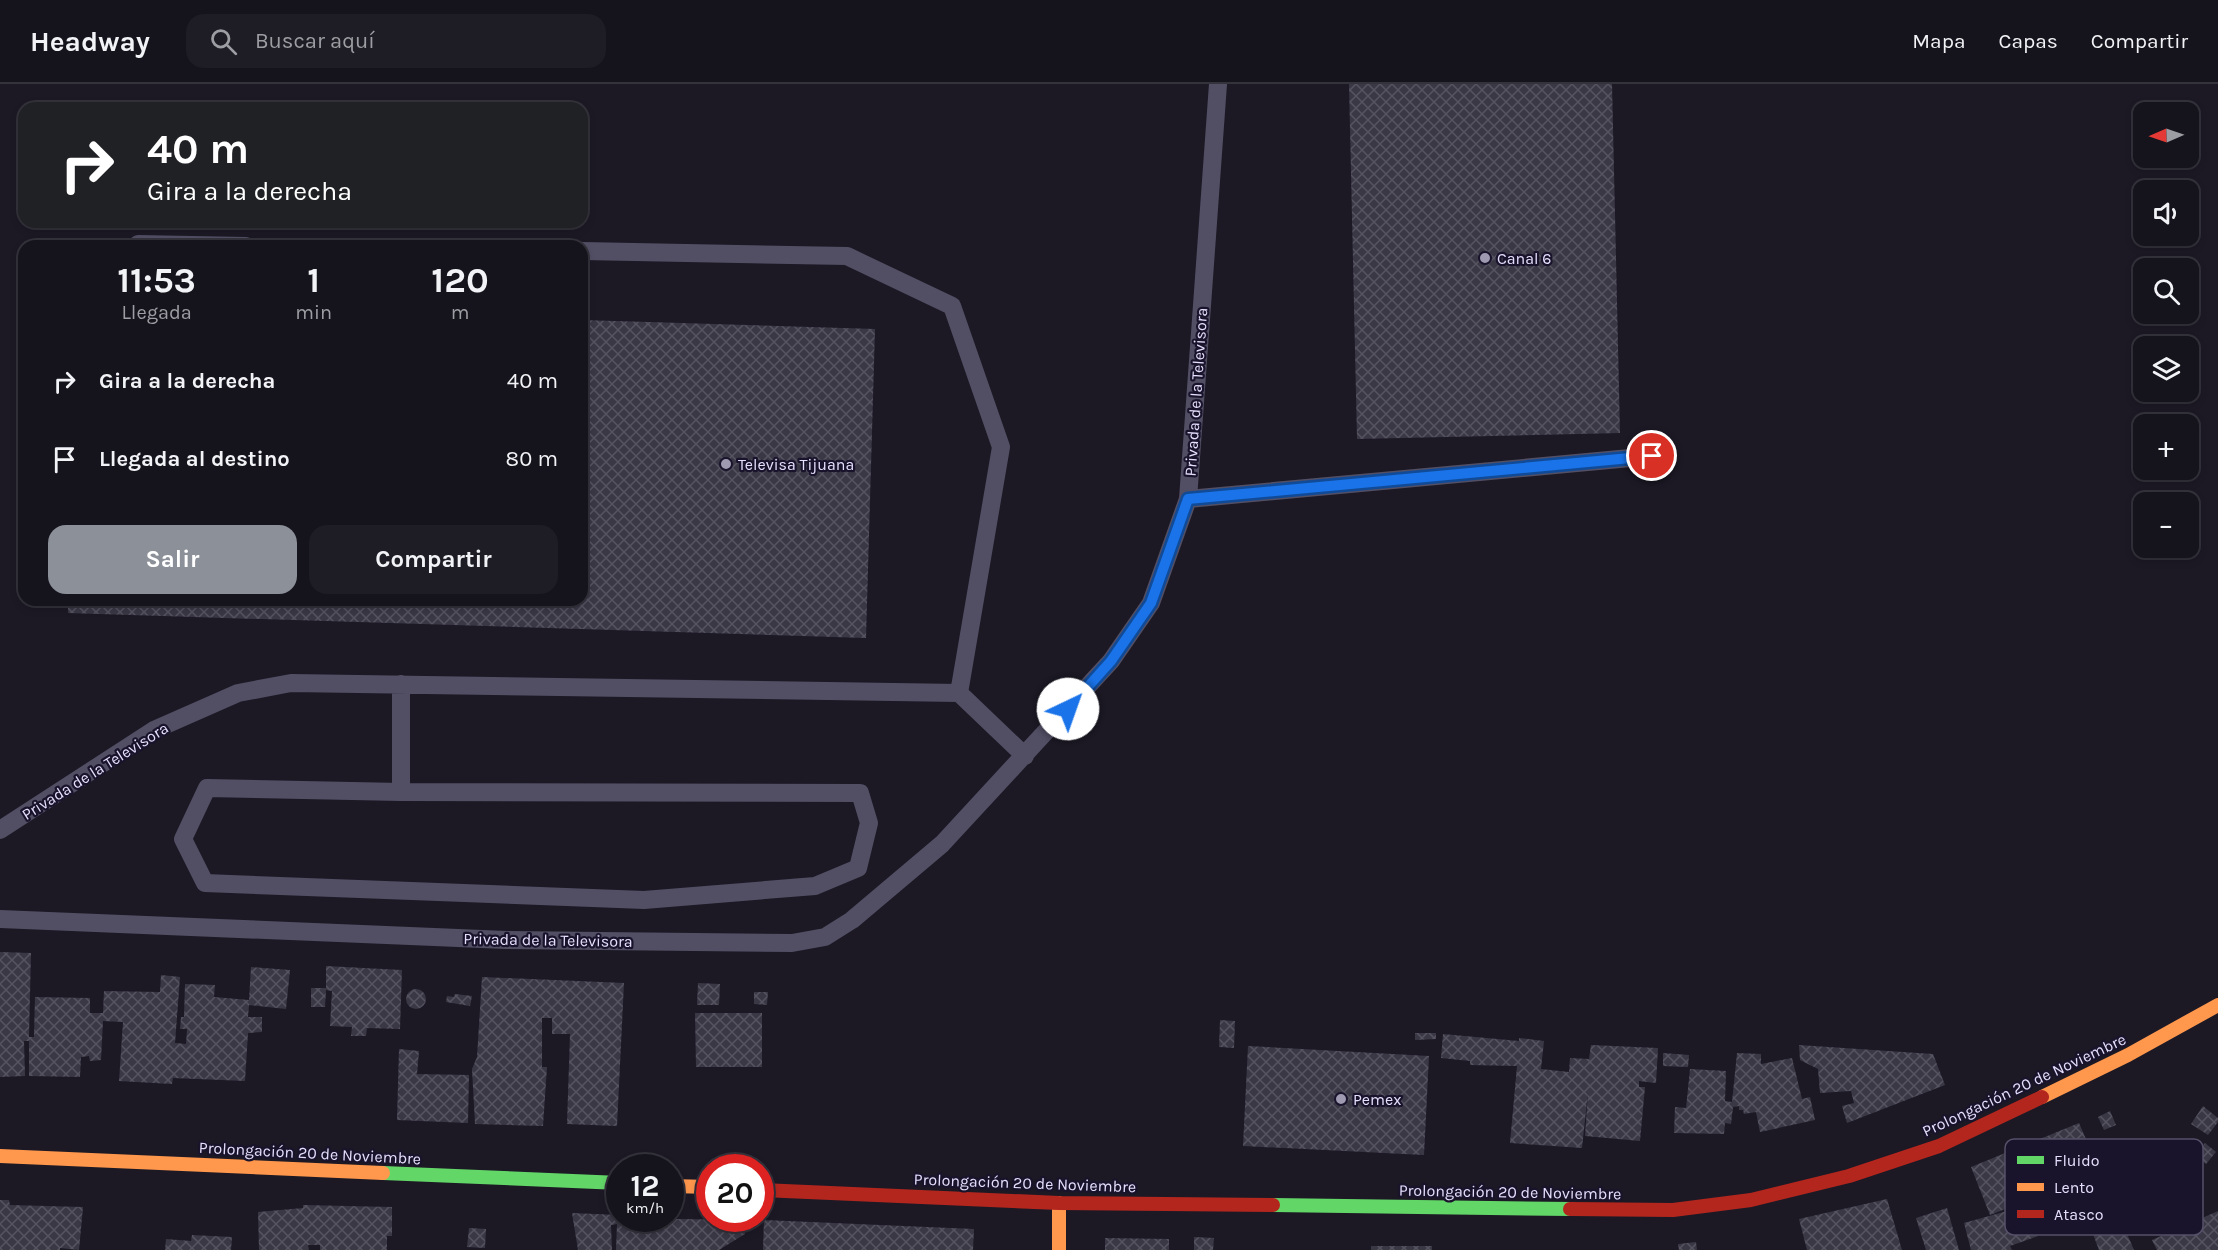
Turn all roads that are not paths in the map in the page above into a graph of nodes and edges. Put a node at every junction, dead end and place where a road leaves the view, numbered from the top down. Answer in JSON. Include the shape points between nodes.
{"nodes":[{"id":1,"x":1218,"y":84,"type":"edge"},
{"id":2,"x":588,"y":251,"type":"edge"},
{"id":3,"x":1652,"y":456,"type":"dead end"},
{"id":4,"x":1188,"y":499,"type":"junction"},
{"id":5,"x":401,"y":684,"type":"junction"},
{"id":6,"x":959,"y":693,"type":"junction"},
{"id":7,"x":1025,"y":756,"type":"junction"},
{"id":8,"x":401,"y":792,"type":"junction"},
{"id":9,"x":0,"y":830,"type":"edge"},
{"id":10,"x":0,"y":919,"type":"edge"},
{"id":11,"x":2218,"y":1005,"type":"edge"},
{"id":12,"x":0,"y":1156,"type":"edge"},
{"id":13,"x":606,"y":1183,"type":"edge"},
{"id":14,"x":774,"y":1191,"type":"edge"},
{"id":15,"x":1059,"y":1203,"type":"junction"},
{"id":16,"x":1059,"y":1250,"type":"edge"}],
"edges":[{"from":1,"to":4,"type":"lane","name":"Privada de la Televisora"},
{"from":2,"to":6,"type":"lane","via":[[847,256],[951,306],[1001,447]]},
{"from":3,"to":4,"type":"lane"},
{"from":4,"to":7,"type":"lane","name":"Privada de la Televisora","via":[[1151,603],[1111,661]]},
{"from":5,"to":6,"type":"lane","name":"Privada de la Televisora"},
{"from":5,"to":8,"type":"lane"},
{"from":5,"to":9,"type":"lane","name":"Privada de la Televisora","via":[[291,683],[238,693],[154,730]]},
{"from":6,"to":7,"type":"lane"},
{"from":7,"to":10,"type":"lane","name":"Privada de la Televisora","via":[[942,844],[852,920],[825,937],[792,943],[506,940]]},
{"from":8,"to":8,"type":"lane","via":[[207,788],[183,839],[205,883],[644,900],[815,886],[858,868],[869,823],[860,794]]},
{"from":11,"to":15,"type":"main road","name":"Prolongación 20 de Noviembre","via":[[2128,1055],[1939,1146],[1849,1176],[1751,1200],[1673,1210]]},
{"from":12,"to":13,"type":"main road","name":"Prolongación 20 de Noviembre"},
{"from":14,"to":15,"type":"main road","name":"Prolongación 20 de Noviembre"},
{"from":15,"to":16,"type":"main road"}]}
